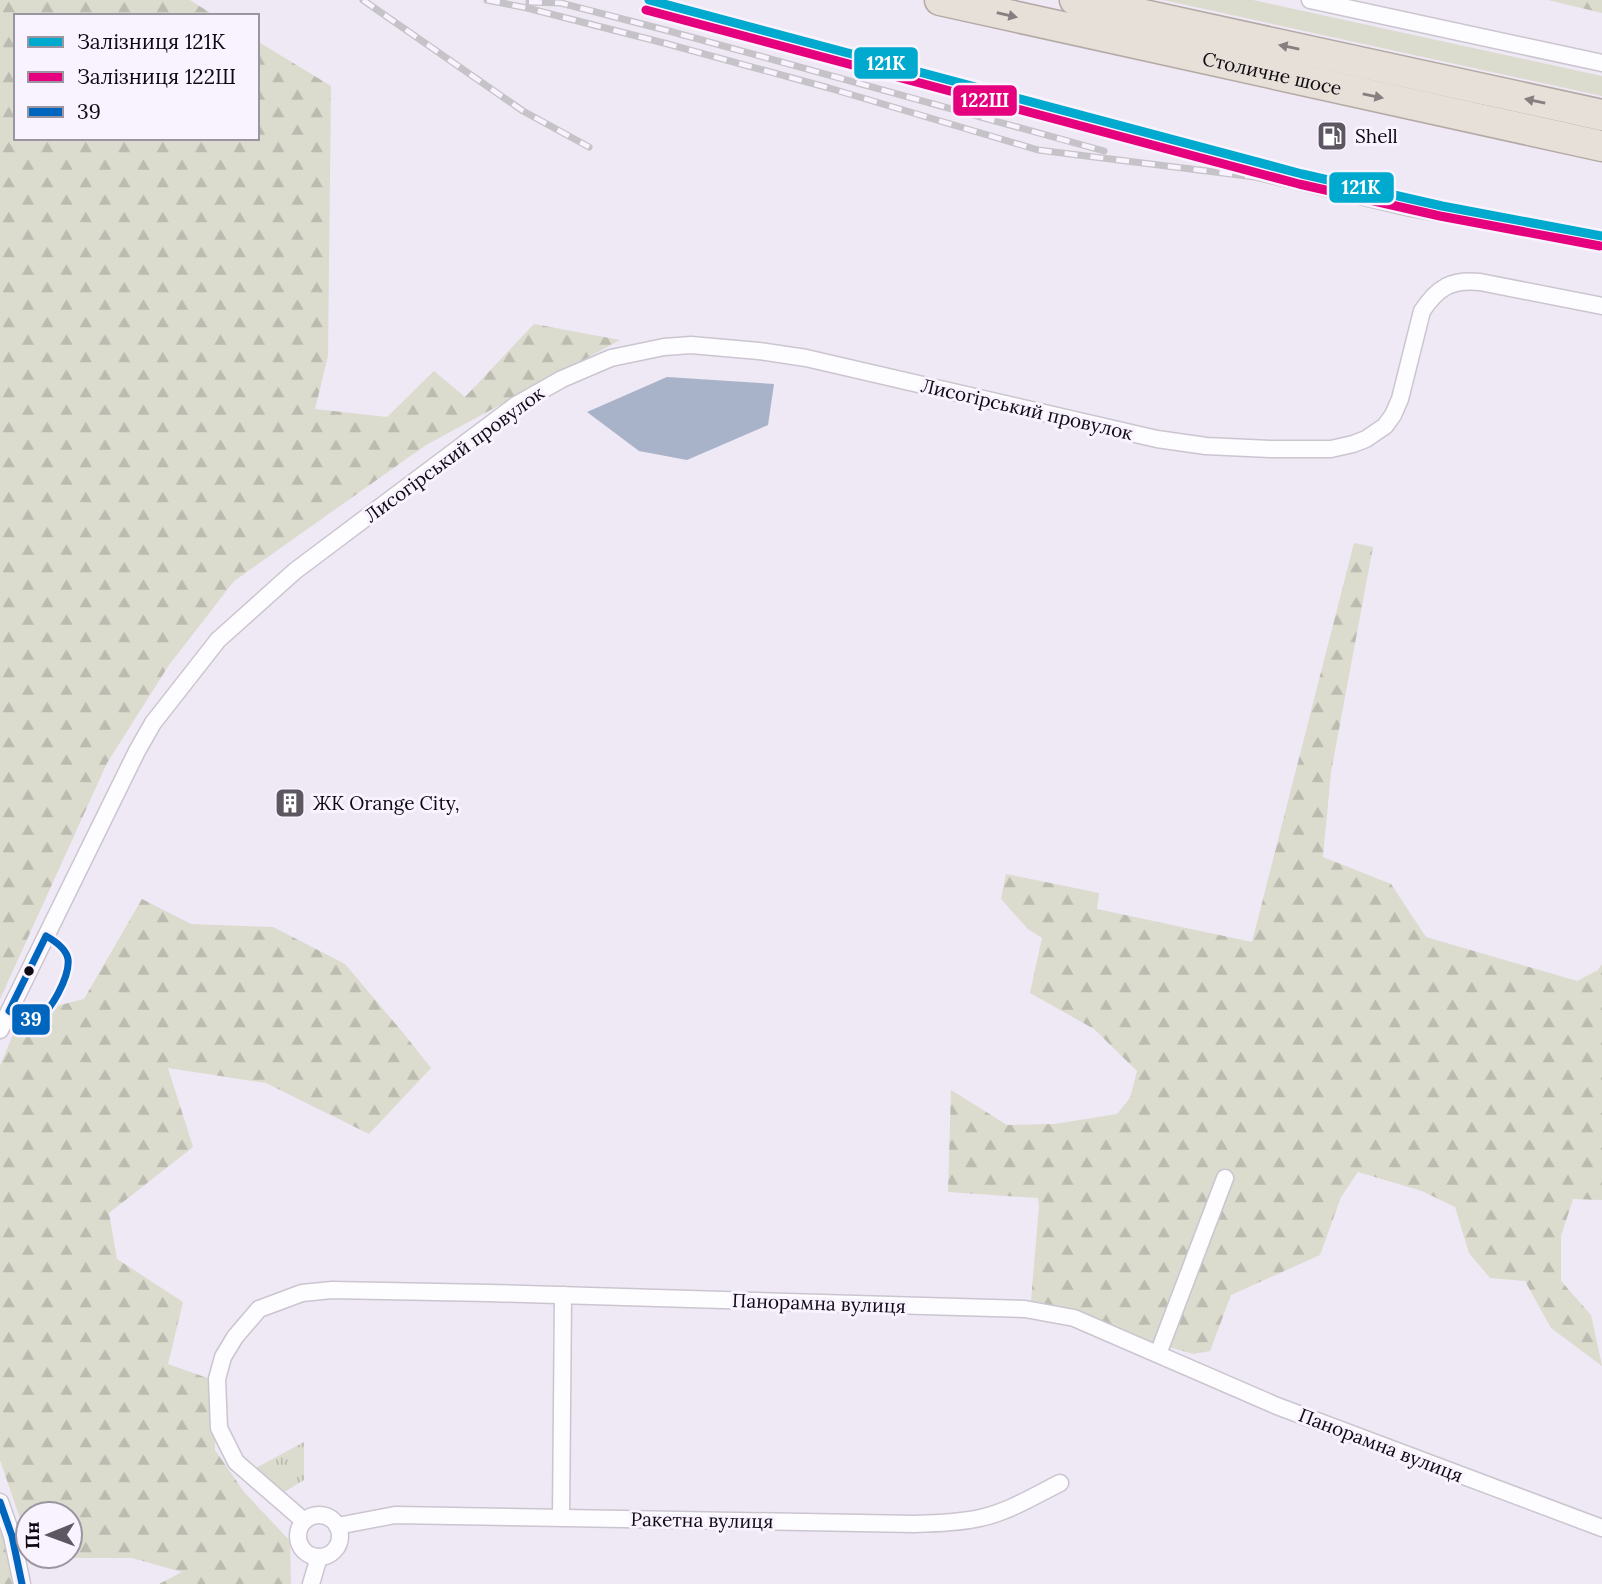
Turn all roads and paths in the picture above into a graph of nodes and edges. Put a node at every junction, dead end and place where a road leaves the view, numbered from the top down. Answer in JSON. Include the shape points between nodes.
{"nodes":[{"id":1,"x":940,"y":0,"type":"edge"},
{"id":2,"x":1075,"y":0,"type":"edge"},
{"id":3,"x":1310,"y":0,"type":"edge"},
{"id":4,"x":1602,"y":64,"type":"edge"},
{"id":5,"x":1602,"y":115,"type":"edge"},
{"id":6,"x":1602,"y":146,"type":"edge"},
{"id":7,"x":1602,"y":306,"type":"edge"},
{"id":8,"x":0,"y":1030,"type":"edge"},
{"id":9,"x":1225,"y":1178,"type":"dead end"},
{"id":10,"x":563,"y":1295,"type":"junction"},
{"id":11,"x":1158,"y":1354,"type":"junction"},
{"id":12,"x":1060,"y":1483,"type":"dead end"},
{"id":13,"x":0,"y":1502,"type":"edge"},
{"id":14,"x":561,"y":1517,"type":"junction"},
{"id":15,"x":304,"y":1521,"type":"junction"},
{"id":16,"x":337,"y":1526,"type":"junction"},
{"id":17,"x":1602,"y":1528,"type":"edge"},
{"id":18,"x":319,"y":1557,"type":"junction"},
{"id":19,"x":22,"y":1584,"type":"edge"},
{"id":20,"x":311,"y":1584,"type":"edge"}],
"edges":[{"from":1,"to":6,"type":"highway","name":"Столичне шосе","one_way":true},
{"from":5,"to":2,"type":"highway","name":"Столичне шосе","one_way":true},
{"from":3,"to":4,"type":"street"},
{"from":7,"to":8,"type":"street","name":"Лисогірський провулок","via":[[1467,280],[1440,289],[1422,311],[1393,415],[1366,439],[1331,449],[1206,446],[1157,439],[806,358],[721,346],[637,351],[562,379],[516,405],[296,570],[218,640],[153,723]]},
{"from":9,"to":11,"type":"street"},
{"from":10,"to":11,"type":"street","name":"Панорамна вулиця","via":[[1025,1309],[1074,1318]]},
{"from":10,"to":14,"type":"street"},
{"from":10,"to":15,"type":"street","name":"Панорамна вулиця","via":[[332,1290],[302,1293],[259,1309],[223,1357],[217,1379],[219,1428],[236,1462]]},
{"from":11,"to":17,"type":"street","name":"Панорамна вулиця","via":[[1277,1406]]},
{"from":12,"to":14,"type":"street","name":"Ракетна вулиця","via":[[1014,1507],[960,1522]]},
{"from":13,"to":19,"type":"street"},
{"from":14,"to":16,"type":"street","name":"Ракетна вулиця","via":[[395,1515]]},
{"from":15,"to":16,"type":"street","via":[[321,1516]]},
{"from":15,"to":18,"type":"street","via":[[298,1532],[301,1547]]},
{"from":16,"to":18,"type":"street","via":[[335,1549]]},
{"from":18,"to":20,"type":"street"}]}
